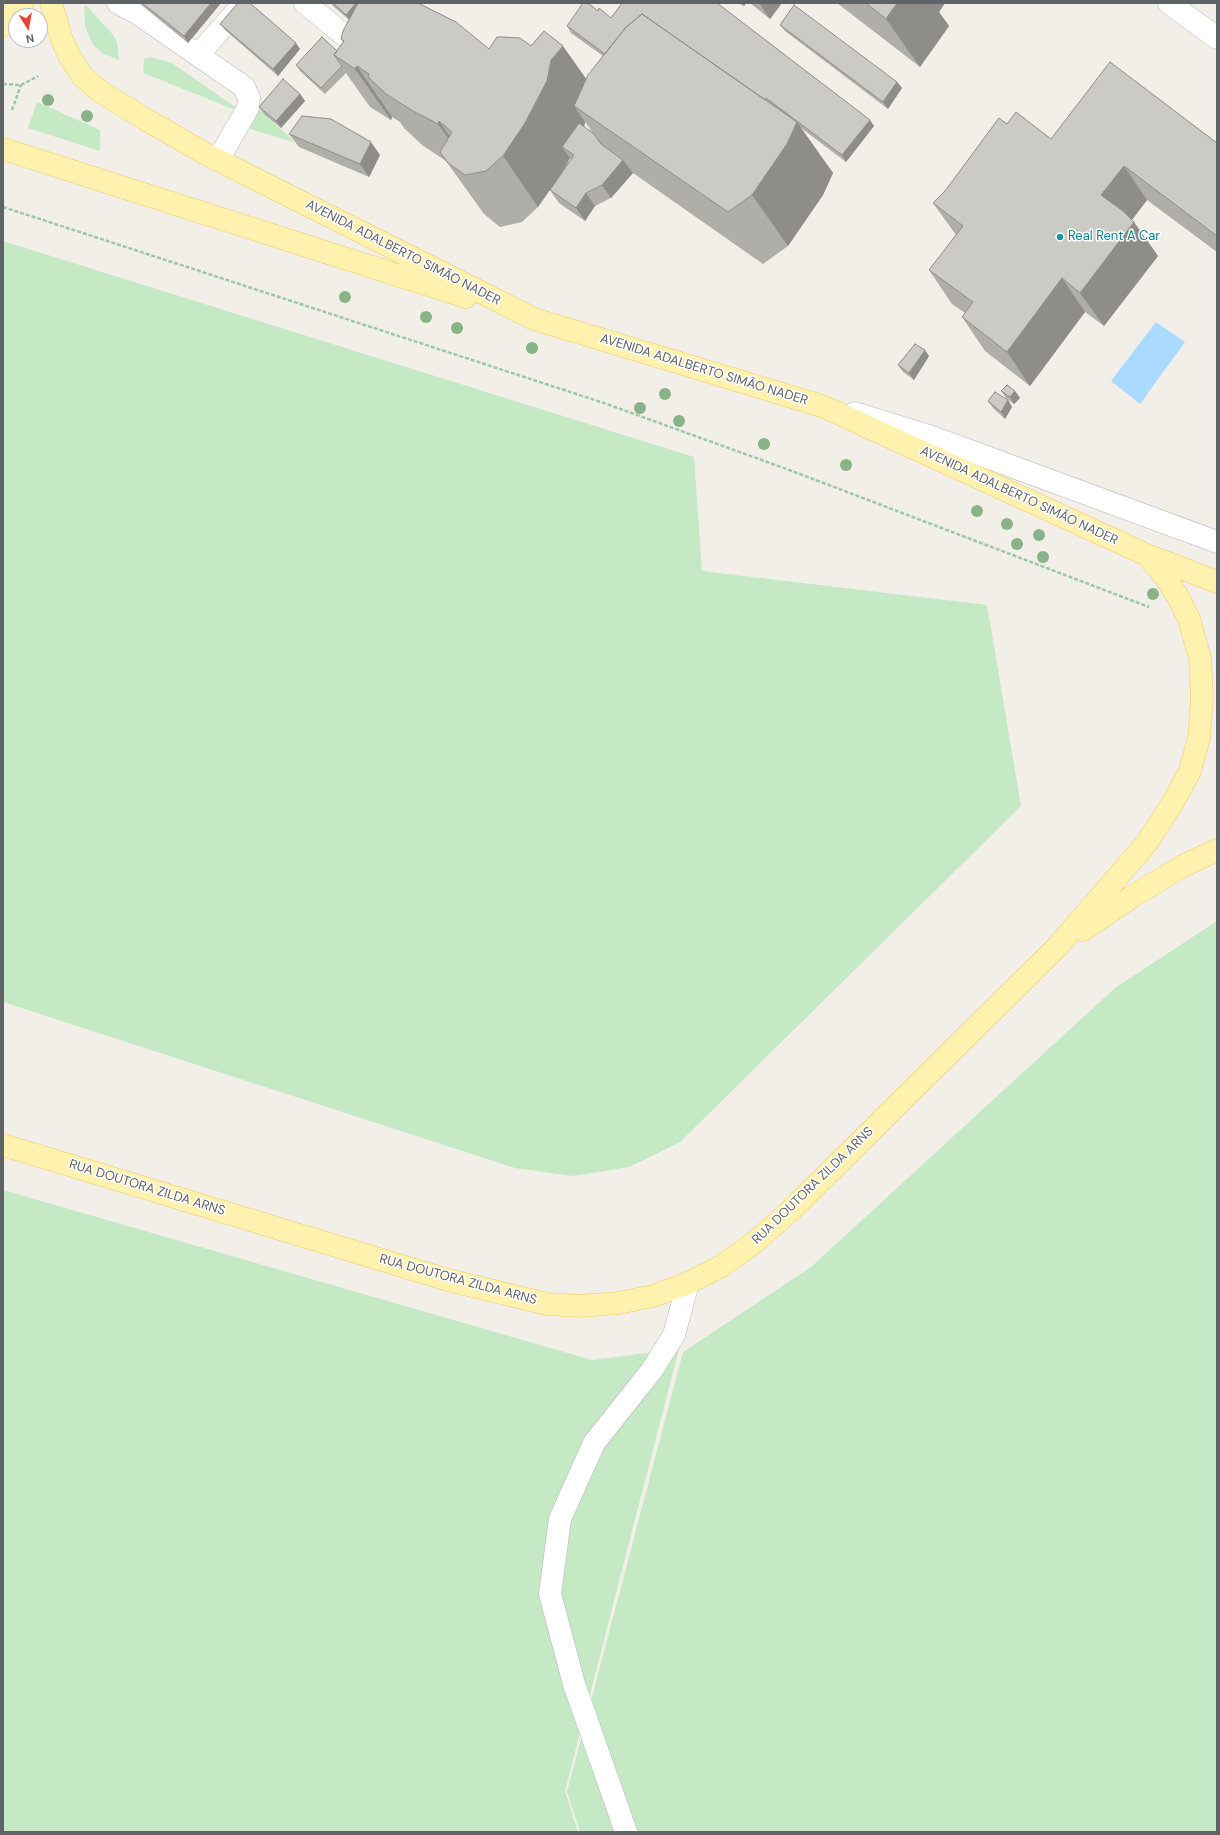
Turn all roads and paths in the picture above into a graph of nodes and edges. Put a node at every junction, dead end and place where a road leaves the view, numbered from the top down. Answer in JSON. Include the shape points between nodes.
{"nodes":[{"id":1,"x":23,"y":3,"type":"edge"},
{"id":2,"x":51,"y":3,"type":"edge"},
{"id":3,"x":118,"y":3,"type":"edge"},
{"id":4,"x":244,"y":3,"type":"edge"},
{"id":5,"x":305,"y":3,"type":"edge"},
{"id":6,"x":1169,"y":3,"type":"edge"},
{"id":7,"x":3,"y":25,"type":"edge"},
{"id":8,"x":345,"y":36,"type":"edge"},
{"id":9,"x":1217,"y":38,"type":"edge"},
{"id":10,"x":198,"y":55,"type":"junction"},
{"id":11,"x":38,"y":76,"type":"dead end"},
{"id":12,"x":3,"y":84,"type":"edge"},
{"id":13,"x":21,"y":85,"type":"junction"},
{"id":14,"x":12,"y":110,"type":"dead end"},
{"id":15,"x":3,"y":149,"type":"edge"},
{"id":16,"x":218,"y":160,"type":"junction"},
{"id":17,"x":3,"y":207,"type":"edge"},
{"id":18,"x":534,"y":319,"type":"junction"},
{"id":19,"x":822,"y":406,"type":"junction"},
{"id":20,"x":1217,"y":542,"type":"edge"},
{"id":21,"x":1148,"y":555,"type":"junction"},
{"id":22,"x":1217,"y":582,"type":"edge"},
{"id":23,"x":1151,"y":608,"type":"dead end"},
{"id":24,"x":1217,"y":850,"type":"edge"},
{"id":25,"x":1057,"y":947,"type":"junction"},
{"id":26,"x":3,"y":1145,"type":"edge"},
{"id":27,"x":688,"y":1283,"type":"junction"},
{"id":28,"x":626,"y":1832,"type":"edge"}],
"edges":[{"from":1,"to":7,"type":"main road"},
{"from":2,"to":16,"type":"main road","name":"AVENIDA ADALBERTO SIMÃO NADER","via":[[62,40],[83,77],[101,92]]},
{"from":3,"to":10,"type":"street"},
{"from":4,"to":10,"type":"street"},
{"from":5,"to":8,"type":"street"},
{"from":6,"to":9,"type":"street"},
{"from":10,"to":16,"type":"street","via":[[244,87],[249,98],[248,108]]},
{"from":11,"to":13,"type":"path"},
{"from":12,"to":13,"type":"path"},
{"from":13,"to":14,"type":"path"},
{"from":15,"to":18,"type":"main road"},
{"from":16,"to":18,"type":"main road","name":"AVENIDA ADALBERTO SIMÃO NADER"},
{"from":17,"to":23,"type":"path","via":[[604,403],[792,471]]},
{"from":18,"to":19,"type":"main road","name":"AVENIDA ADALBERTO SIMÃO NADER"},
{"from":19,"to":20,"type":"street","name":"AVENIDA ADALBERTO SIMÃO NADER","via":[[851,412],[935,438]]},
{"from":19,"to":21,"type":"main road","name":"AVENIDA ADALBERTO SIMÃO NADER"},
{"from":21,"to":22,"type":"main road","name":"AVENIDA ADALBERTO SIMÃO NADER"},
{"from":21,"to":25,"type":"main road","via":[[1166,578],[1189,619],[1200,658],[1202,697],[1199,738],[1190,770],[1171,806],[1146,844]]},
{"from":24,"to":25,"type":"main road","via":[[1183,866],[1133,896]]},
{"from":25,"to":27,"type":"main road","name":"RUA DOUTORA ZILDA ARNS","via":[[789,1212],[755,1242],[722,1266]]},
{"from":26,"to":27,"type":"main road","name":"RUA DOUTORA ZILDA ARNS","via":[[448,1280],[547,1304],[581,1306],[618,1303],[653,1296]]},
{"from":27,"to":28,"type":"street","via":[[674,1336],[652,1370],[594,1443],[560,1519],[550,1594],[574,1684]]}]}
